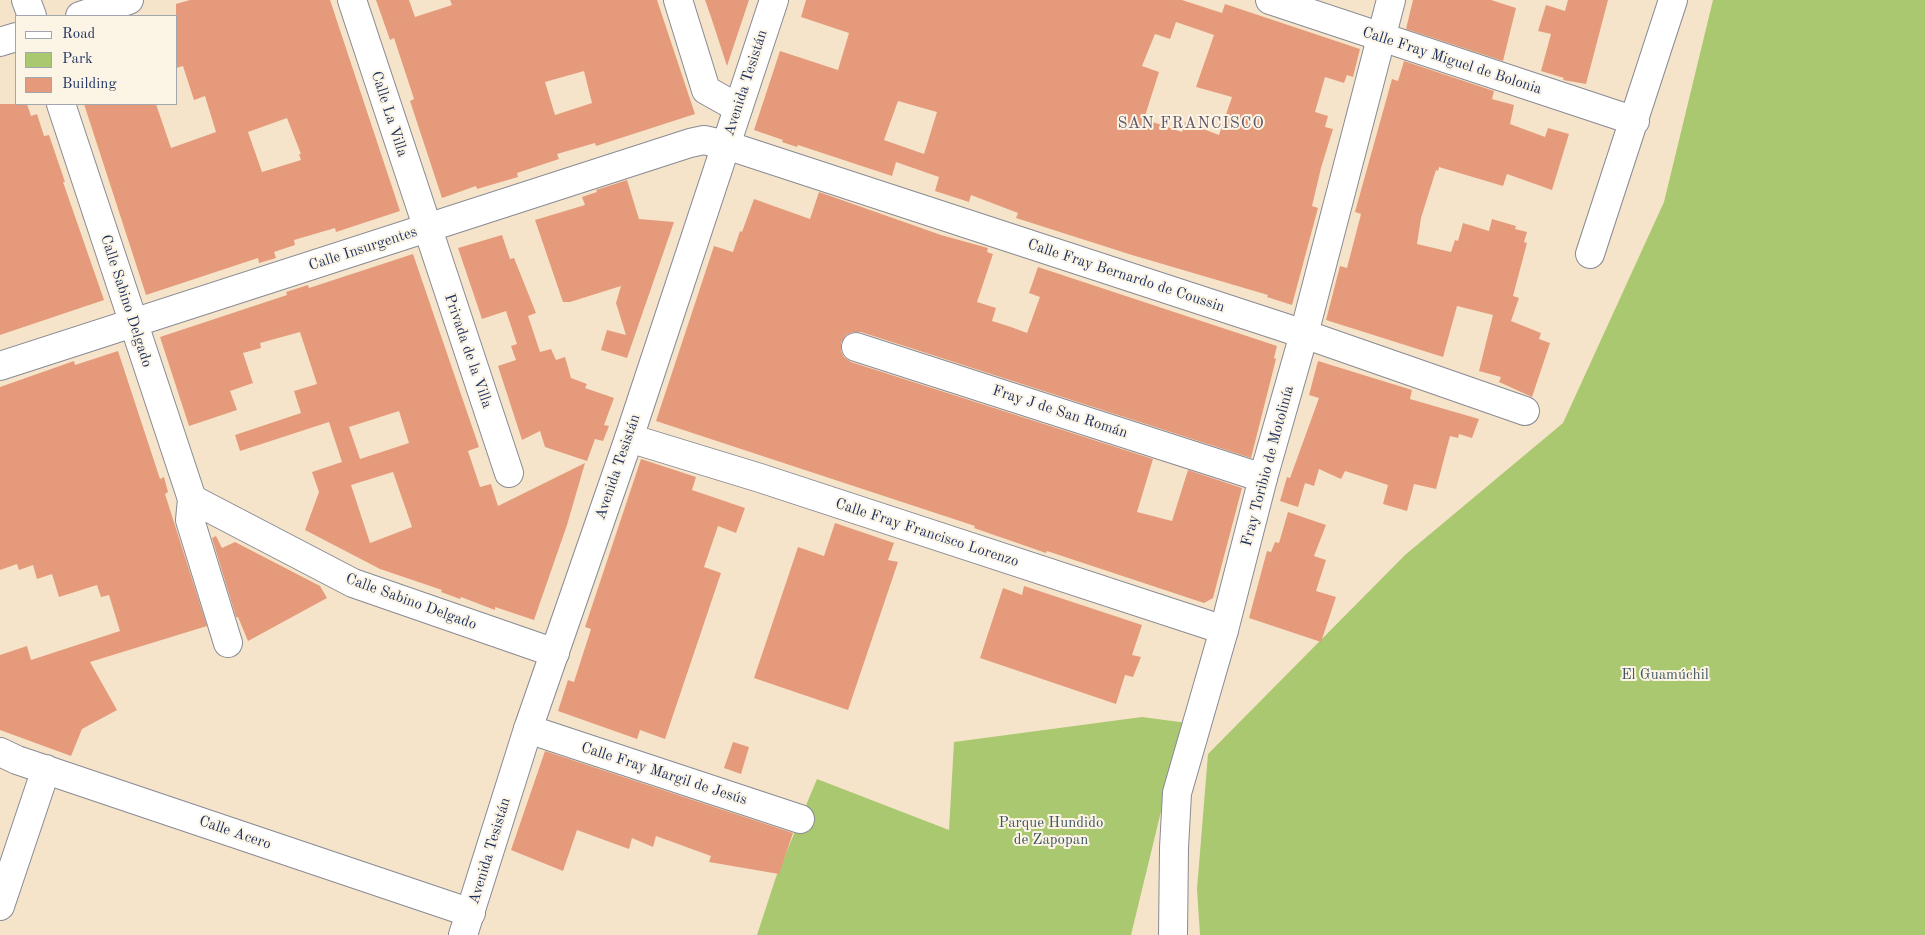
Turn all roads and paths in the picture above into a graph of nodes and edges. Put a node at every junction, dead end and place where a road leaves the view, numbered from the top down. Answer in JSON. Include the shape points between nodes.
{"nodes":[{"id":1,"x":26,"y":0,"type":"edge"},
{"id":2,"x":129,"y":0,"type":"edge"},
{"id":3,"x":352,"y":0,"type":"edge"},
{"id":4,"x":678,"y":0,"type":"edge"},
{"id":5,"x":774,"y":0,"type":"edge"},
{"id":6,"x":1270,"y":0,"type":"edge"},
{"id":7,"x":1391,"y":0,"type":"edge"},
{"id":8,"x":1672,"y":0,"type":"edge"},
{"id":9,"x":32,"y":15,"type":"edge"},
{"id":10,"x":83,"y":15,"type":"edge"},
{"id":11,"x":15,"y":37,"type":"edge"},
{"id":12,"x":1380,"y":37,"type":"junction"},
{"id":13,"x":0,"y":42,"type":"edge"},
{"id":14,"x":60,"y":105,"type":"edge"},
{"id":15,"x":738,"y":108,"type":"junction"},
{"id":16,"x":1635,"y":121,"type":"junction"},
{"id":17,"x":726,"y":145,"type":"junction"},
{"id":18,"x":427,"y":229,"type":"junction"},
{"id":19,"x":1590,"y":254,"type":"dead end"},
{"id":20,"x":133,"y":323,"type":"junction"},
{"id":21,"x":1304,"y":334,"type":"junction"},
{"id":22,"x":856,"y":346,"type":"dead end"},
{"id":23,"x":0,"y":366,"type":"edge"},
{"id":24,"x":1525,"y":411,"type":"dead end"},
{"id":25,"x":629,"y":438,"type":"junction"},
{"id":26,"x":509,"y":473,"type":"dead end"},
{"id":27,"x":1263,"y":478,"type":"junction"},
{"id":28,"x":192,"y":498,"type":"junction"},
{"id":29,"x":1224,"y":630,"type":"junction"},
{"id":30,"x":228,"y":643,"type":"dead end"},
{"id":31,"x":555,"y":653,"type":"junction"},
{"id":32,"x":528,"y":729,"type":"junction"},
{"id":33,"x":0,"y":752,"type":"edge"},
{"id":34,"x":46,"y":769,"type":"junction"},
{"id":35,"x":800,"y":819,"type":"dead end"},
{"id":36,"x":0,"y":906,"type":"edge"},
{"id":37,"x":467,"y":924,"type":"edge"},
{"id":38,"x":1173,"y":935,"type":"edge"}],
"edges":[{"from":1,"to":9,"type":"street"},
{"from":2,"to":10,"type":"street"},
{"from":3,"to":18,"type":"street","name":"Calle La Villa"},
{"from":4,"to":15,"type":"street","via":[[706,90]]},
{"from":5,"to":15,"type":"street","name":"Avenida Tesistán"},
{"from":6,"to":12,"type":"street","name":"Calle Fray Miguel de Bolonia"},
{"from":7,"to":12,"type":"street","name":"Fray Toribio de Motolinía"},
{"from":8,"to":16,"type":"street"},
{"from":11,"to":13,"type":"street"},
{"from":12,"to":16,"type":"street","name":"Calle Fray Miguel de Bolonia"},
{"from":12,"to":21,"type":"street","name":"Fray Toribio de Motolinía"},
{"from":14,"to":20,"type":"street","name":"Calle Sabino Delgado"},
{"from":15,"to":17,"type":"street","name":"Avenida Tesistán"},
{"from":16,"to":19,"type":"street"},
{"from":17,"to":18,"type":"street","name":"Calle Insurgentes","via":[[704,140]]},
{"from":17,"to":21,"type":"street","name":"Calle Fray Bernardo de Coussin"},
{"from":17,"to":25,"type":"street","name":"Avenida Tesistán"},
{"from":18,"to":20,"type":"street","name":"Calle Insurgentes"},
{"from":18,"to":26,"type":"street","name":"Privada de la Villa"},
{"from":20,"to":23,"type":"street","name":"Calle Insurgentes"},
{"from":20,"to":28,"type":"street","name":"Calle Sabino Delgado"},
{"from":21,"to":24,"type":"street","name":"Calle Fray Bernardo de Coussin"},
{"from":21,"to":27,"type":"street","name":"Fray Toribio de Motolinía"},
{"from":22,"to":27,"type":"street","name":"Fray J de San Román"},
{"from":25,"to":29,"type":"street","name":"Calle Fray Francisco Lorenzo"},
{"from":25,"to":31,"type":"street","name":"Avenida Tesistán"},
{"from":27,"to":29,"type":"street","name":"Fray Toribio de Motolinía"},
{"from":28,"to":30,"type":"street","name":"Calle Sabino Delgado","via":[[190,520]]},
{"from":28,"to":31,"type":"street","name":"Calle Sabino Delgado","via":[[353,583]]},
{"from":29,"to":38,"type":"street","name":"Fray Toribio de Motolinía","via":[[1177,793]]},
{"from":31,"to":32,"type":"street","name":"Avenida Tesistán"},
{"from":32,"to":35,"type":"street","name":"Calle Fray Margil de Jesús"},
{"from":32,"to":37,"type":"street","name":"Avenida Tesistán"},
{"from":33,"to":34,"type":"street","name":"Calle Acero"},
{"from":34,"to":36,"type":"street"},
{"from":34,"to":37,"type":"street","name":"Calle Acero"}]}
